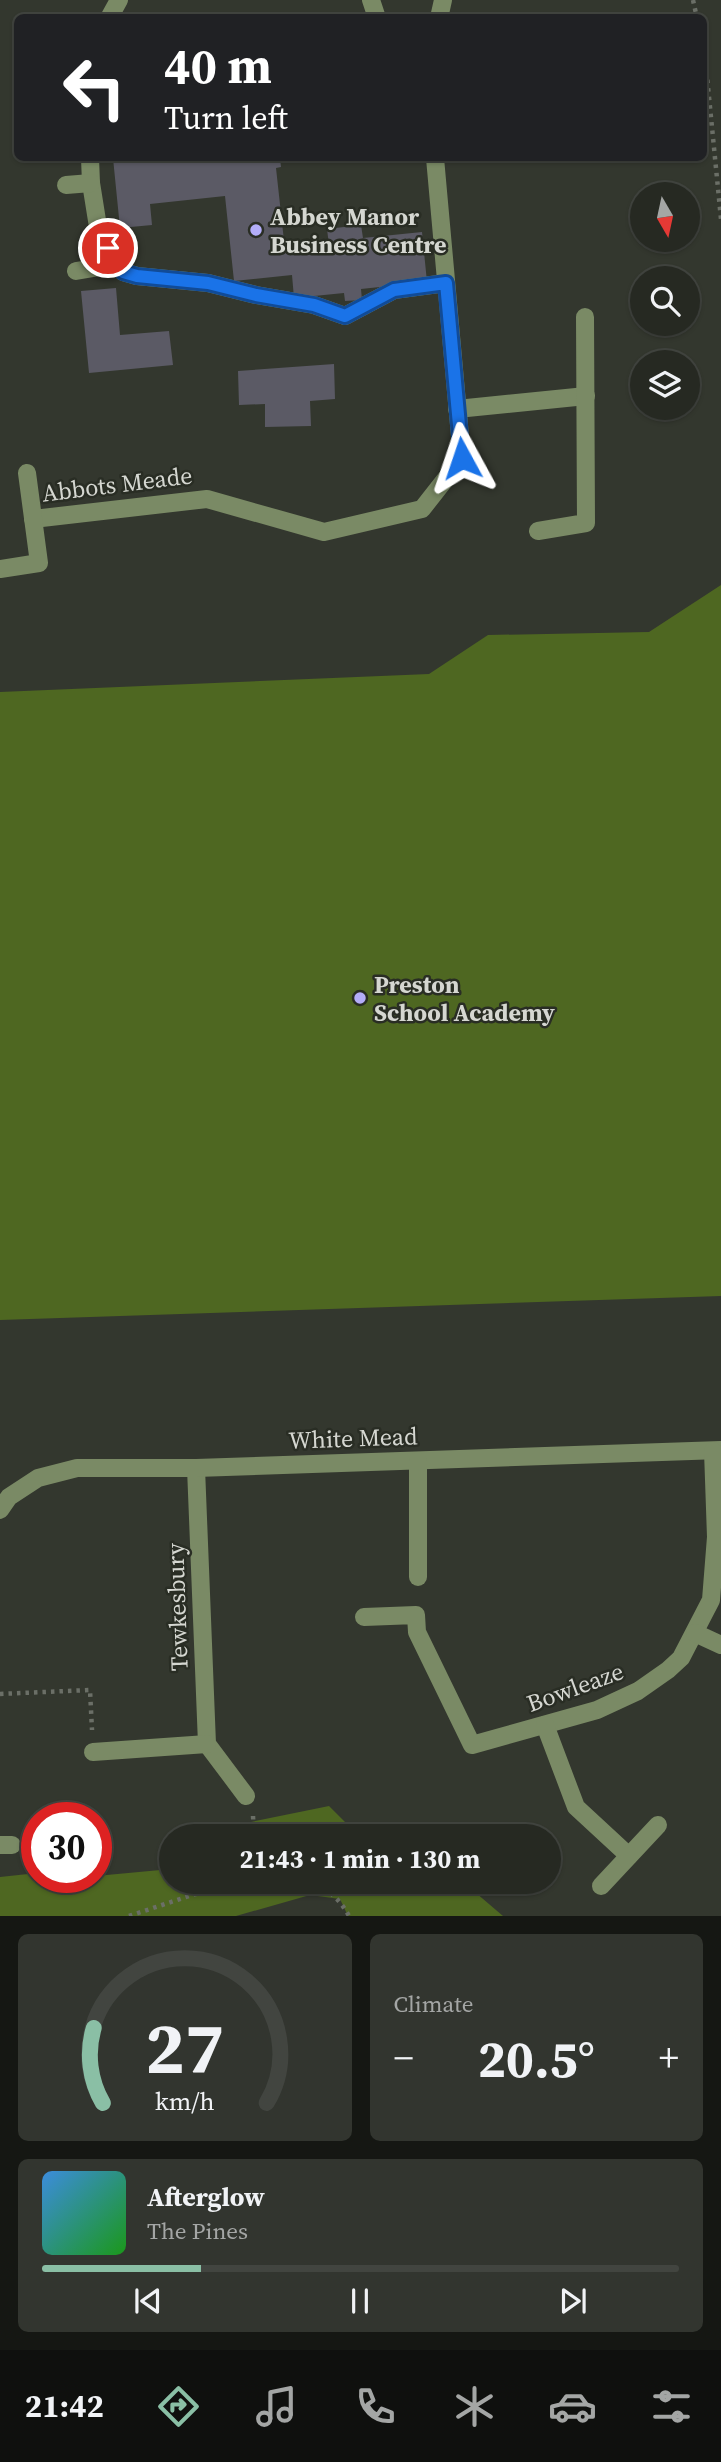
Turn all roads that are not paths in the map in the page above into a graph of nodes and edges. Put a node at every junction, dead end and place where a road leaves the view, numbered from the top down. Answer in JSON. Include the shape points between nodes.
{"nodes":[{"id":1,"x":90,"y":161,"type":"edge"},
{"id":2,"x":435,"y":161,"type":"edge"},
{"id":3,"x":91,"y":183,"type":"junction"},
{"id":4,"x":66,"y":185,"type":"dead end"},
{"id":5,"x":117,"y":264,"type":"junction"},
{"id":6,"x":76,"y":271,"type":"dead end"},
{"id":7,"x":446,"y":283,"type":"junction"},
{"id":8,"x":586,"y":317,"type":"dead end"},
{"id":9,"x":586,"y":396,"type":"junction"},
{"id":10,"x":457,"y":409,"type":"junction"},
{"id":11,"x":27,"y":473,"type":"dead end"},
{"id":12,"x":33,"y":519,"type":"junction"},
{"id":13,"x":538,"y":531,"type":"dead end"},
{"id":14,"x":0,"y":569,"type":"edge"},
{"id":15,"x":717,"y":1451,"type":"edge"},
{"id":16,"x":418,"y":1461,"type":"junction"},
{"id":17,"x":196,"y":1468,"type":"junction"},
{"id":18,"x":0,"y":1510,"type":"edge"},
{"id":19,"x":418,"y":1577,"type":"dead end"},
{"id":20,"x":364,"y":1617,"type":"dead end"},
{"id":21,"x":695,"y":1633,"type":"junction"},
{"id":22,"x":721,"y":1646,"type":"edge"},
{"id":23,"x":545,"y":1725,"type":"junction"},
{"id":24,"x":207,"y":1744,"type":"junction"},
{"id":25,"x":93,"y":1752,"type":"road end"},
{"id":26,"x":246,"y":1796,"type":"dead end"},
{"id":27,"x":658,"y":1825,"type":"dead end"},
{"id":28,"x":629,"y":1856,"type":"junction"},
{"id":29,"x":601,"y":1886,"type":"dead end"}],
"edges":[{"from":1,"to":3,"type":"street"},
{"from":2,"to":7,"type":"street","name":"Abbots Meade"},
{"from":3,"to":4,"type":"street"},
{"from":3,"to":5,"type":"street","via":[[99,233]]},
{"from":5,"to":6,"type":"street"},
{"from":5,"to":7,"type":"street","via":[[123,272],[137,276],[208,283],[345,316],[394,290]]},
{"from":7,"to":10,"type":"street","name":"Abbots Meade"},
{"from":8,"to":9,"type":"street"},
{"from":9,"to":10,"type":"street"},
{"from":9,"to":13,"type":"street","via":[[586,523]]},
{"from":10,"to":12,"type":"street","name":"Abbots Meade","via":[[462,458],[422,509],[324,532],[207,499]]},
{"from":11,"to":12,"type":"street","name":"Abbots Meade"},
{"from":12,"to":14,"type":"street","name":"Abbots Meade","via":[[39,563]]},
{"from":15,"to":16,"type":"street","name":"White Mead"},
{"from":15,"to":21,"type":"street","name":"Bowleaze","via":[[711,1600]]},
{"from":16,"to":17,"type":"street","name":"White Mead"},
{"from":16,"to":19,"type":"street"},
{"from":17,"to":18,"type":"street","name":"White Mead","via":[[77,1468],[38,1478],[9,1497]]},
{"from":17,"to":24,"type":"street","name":"Tewkesbury"},
{"from":20,"to":23,"type":"street","name":"Bowleaze","via":[[417,1607],[417,1632],[472,1745]]},
{"from":21,"to":22,"type":"street"},
{"from":21,"to":23,"type":"street","name":"Bowleaze","via":[[681,1658],[638,1691],[597,1710]]},
{"from":23,"to":28,"type":"street","via":[[576,1807]]},
{"from":24,"to":25,"type":"street"},
{"from":24,"to":26,"type":"street"},
{"from":27,"to":28,"type":"street"},
{"from":28,"to":29,"type":"street"}]}
